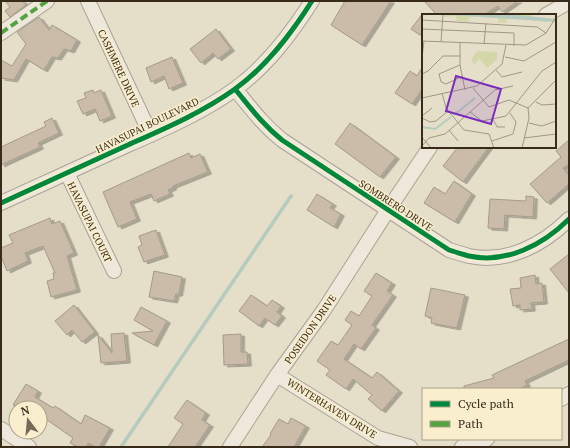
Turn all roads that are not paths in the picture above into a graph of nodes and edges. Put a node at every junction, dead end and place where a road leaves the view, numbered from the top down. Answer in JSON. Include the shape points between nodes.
{"nodes":[{"id":1,"x":47,"y":1,"type":"edge"},
{"id":2,"x":88,"y":1,"type":"edge"},
{"id":3,"x":312,"y":1,"type":"edge"},
{"id":4,"x":569,"y":2,"type":"edge"},
{"id":5,"x":548,"y":14,"type":"edge"},
{"id":6,"x":1,"y":33,"type":"edge"},
{"id":7,"x":235,"y":89,"type":"junction"},
{"id":8,"x":151,"y":135,"type":"junction"},
{"id":9,"x":429,"y":148,"type":"edge"},
{"id":10,"x":67,"y":173,"type":"junction"},
{"id":11,"x":1,"y":203,"type":"edge"},
{"id":12,"x":388,"y":210,"type":"junction"},
{"id":13,"x":569,"y":219,"type":"edge"},
{"id":14,"x":114,"y":271,"type":"dead end"},
{"id":15,"x":277,"y":375,"type":"junction"},
{"id":16,"x":1,"y":429,"type":"edge"},
{"id":17,"x":484,"y":440,"type":"edge"},
{"id":18,"x":20,"y":445,"type":"edge"},
{"id":19,"x":230,"y":447,"type":"edge"},
{"id":20,"x":410,"y":447,"type":"edge"},
{"id":21,"x":462,"y":447,"type":"edge"}],
"edges":[{"from":1,"to":6,"type":"street"},
{"from":2,"to":8,"type":"street","name":"CASHMERE DRIVE"},
{"from":3,"to":7,"type":"street","name":"HAVASUPAI BOULEVARD","via":[[280,46]]},
{"from":4,"to":5,"type":"street"},
{"from":7,"to":8,"type":"street","name":"HAVASUPAI BOULEVARD","via":[[199,111]]},
{"from":7,"to":12,"type":"street","name":"SOMBRERO DRIVE","via":[[270,130]]},
{"from":8,"to":10,"type":"street","name":"HAVASUPAI BOULEVARD"},
{"from":9,"to":12,"type":"street","name":"POSEIDON DRIVE"},
{"from":10,"to":11,"type":"street","name":"HAVASUPAI BOULEVARD"},
{"from":10,"to":14,"type":"street","name":"HAVASUPAI COURT"},
{"from":12,"to":13,"type":"street","name":"SOMBRERO DRIVE","via":[[449,250],[485,257],[521,252],[548,237]]},
{"from":12,"to":15,"type":"street","name":"POSEIDON DRIVE","via":[[324,310]]},
{"from":15,"to":19,"type":"street","name":"POSEIDON DRIVE"},
{"from":15,"to":20,"type":"street","name":"WINTERHAVEN DRIVE","via":[[378,438]]},
{"from":16,"to":18,"type":"street"},
{"from":17,"to":21,"type":"street"}]}
